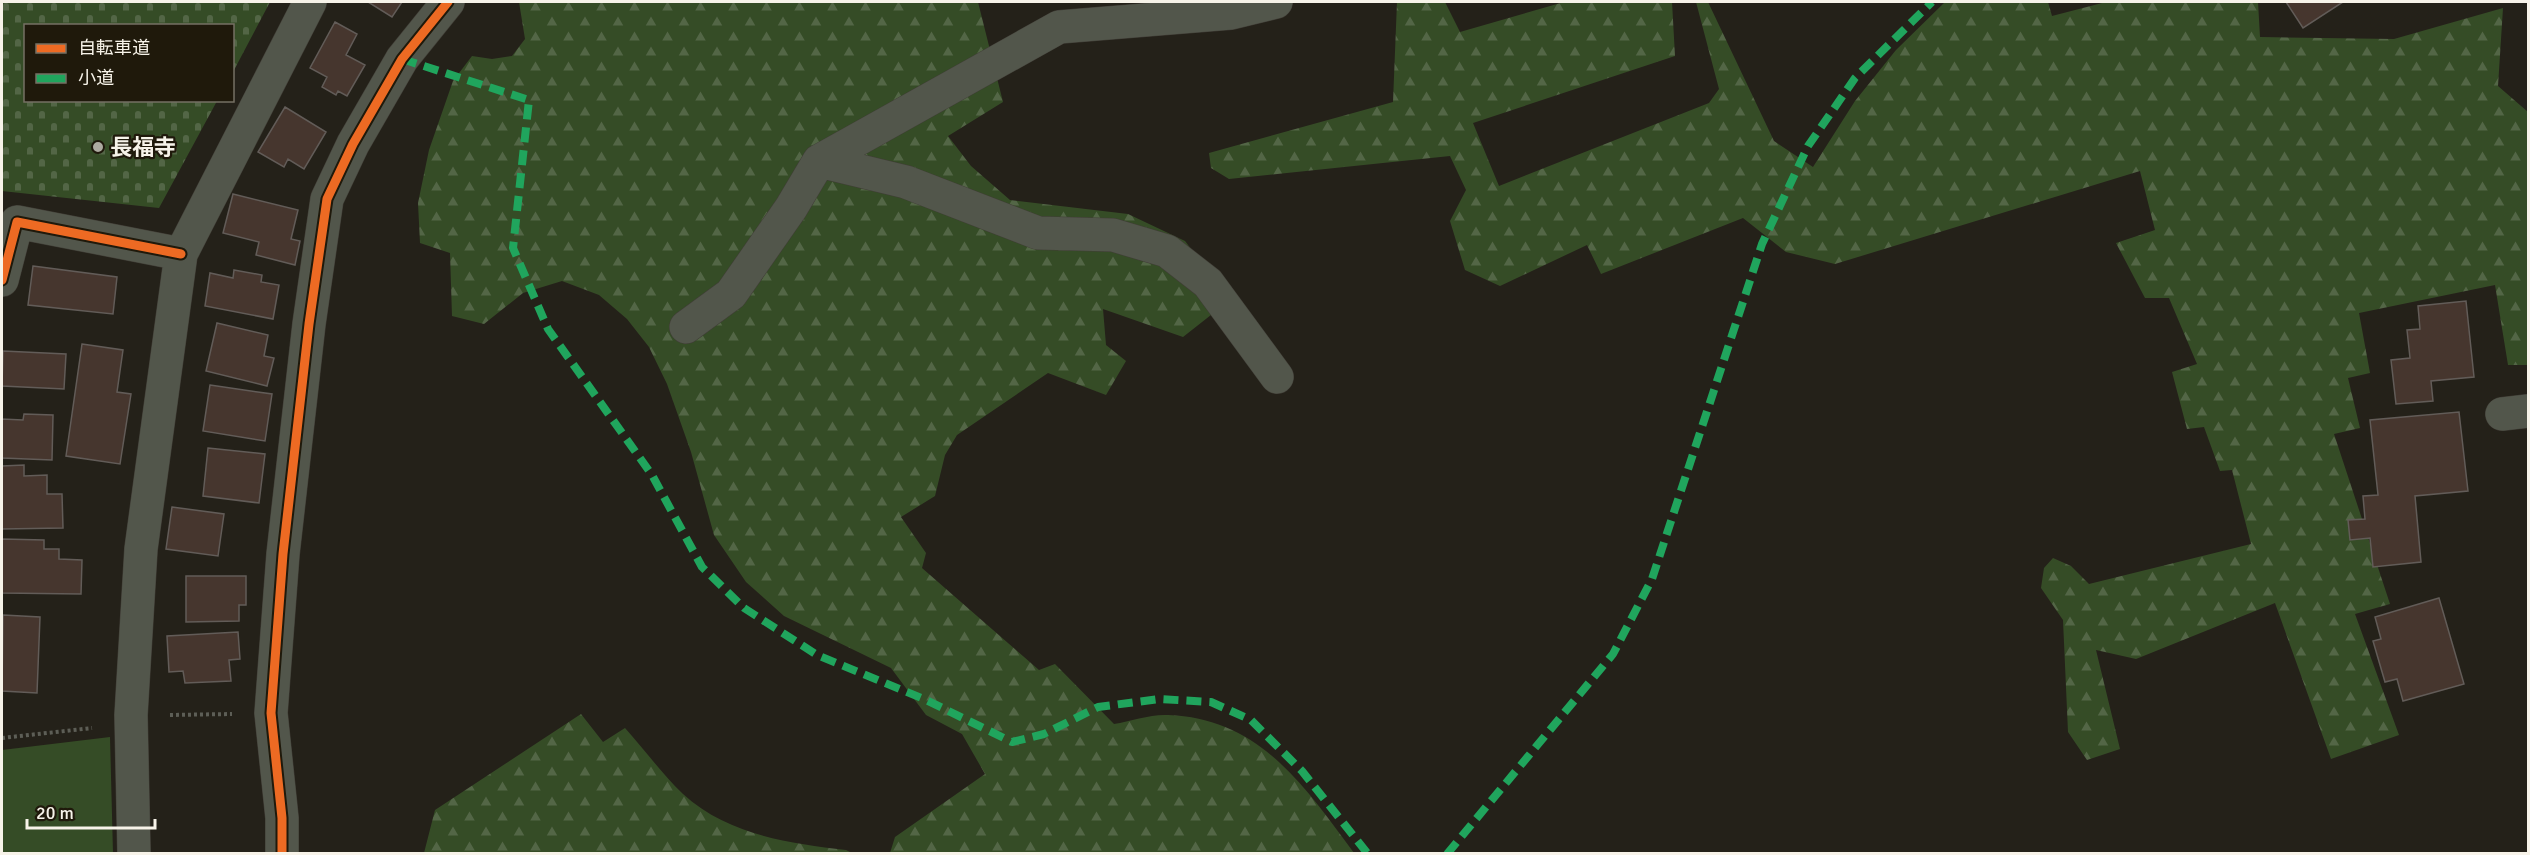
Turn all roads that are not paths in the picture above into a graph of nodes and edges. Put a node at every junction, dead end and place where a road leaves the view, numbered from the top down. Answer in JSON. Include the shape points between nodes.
{"nodes":[{"id":1,"x":310,"y":2,"type":"edge"},
{"id":2,"x":448,"y":2,"type":"edge"},
{"id":3,"x":1276,"y":2,"type":"edge"},
{"id":4,"x":819,"y":161,"type":"junction"},
{"id":5,"x":9,"y":221,"type":"edge"},
{"id":6,"x":181,"y":254,"type":"junction"},
{"id":7,"x":2,"y":280,"type":"edge"},
{"id":8,"x":686,"y":327,"type":"dead end"},
{"id":9,"x":1277,"y":377,"type":"dead end"},
{"id":10,"x":134,"y":854,"type":"edge"},
{"id":11,"x":282,"y":854,"type":"edge"}],
"edges":[{"from":1,"to":6,"type":"street"},
{"from":2,"to":11,"type":"street","via":[[402,59],[353,144],[327,199],[283,554],[271,713]]},
{"from":3,"to":4,"type":"street","via":[[1231,13],[1059,27]]},
{"from":4,"to":8,"type":"street","via":[[731,294]]},
{"from":4,"to":9,"type":"street","via":[[906,182],[1038,233],[1113,235],[1167,251],[1208,283]]},
{"from":5,"to":6,"type":"street"},
{"from":5,"to":7,"type":"street"},
{"from":6,"to":10,"type":"street","via":[[141,549],[131,720]]}]}
